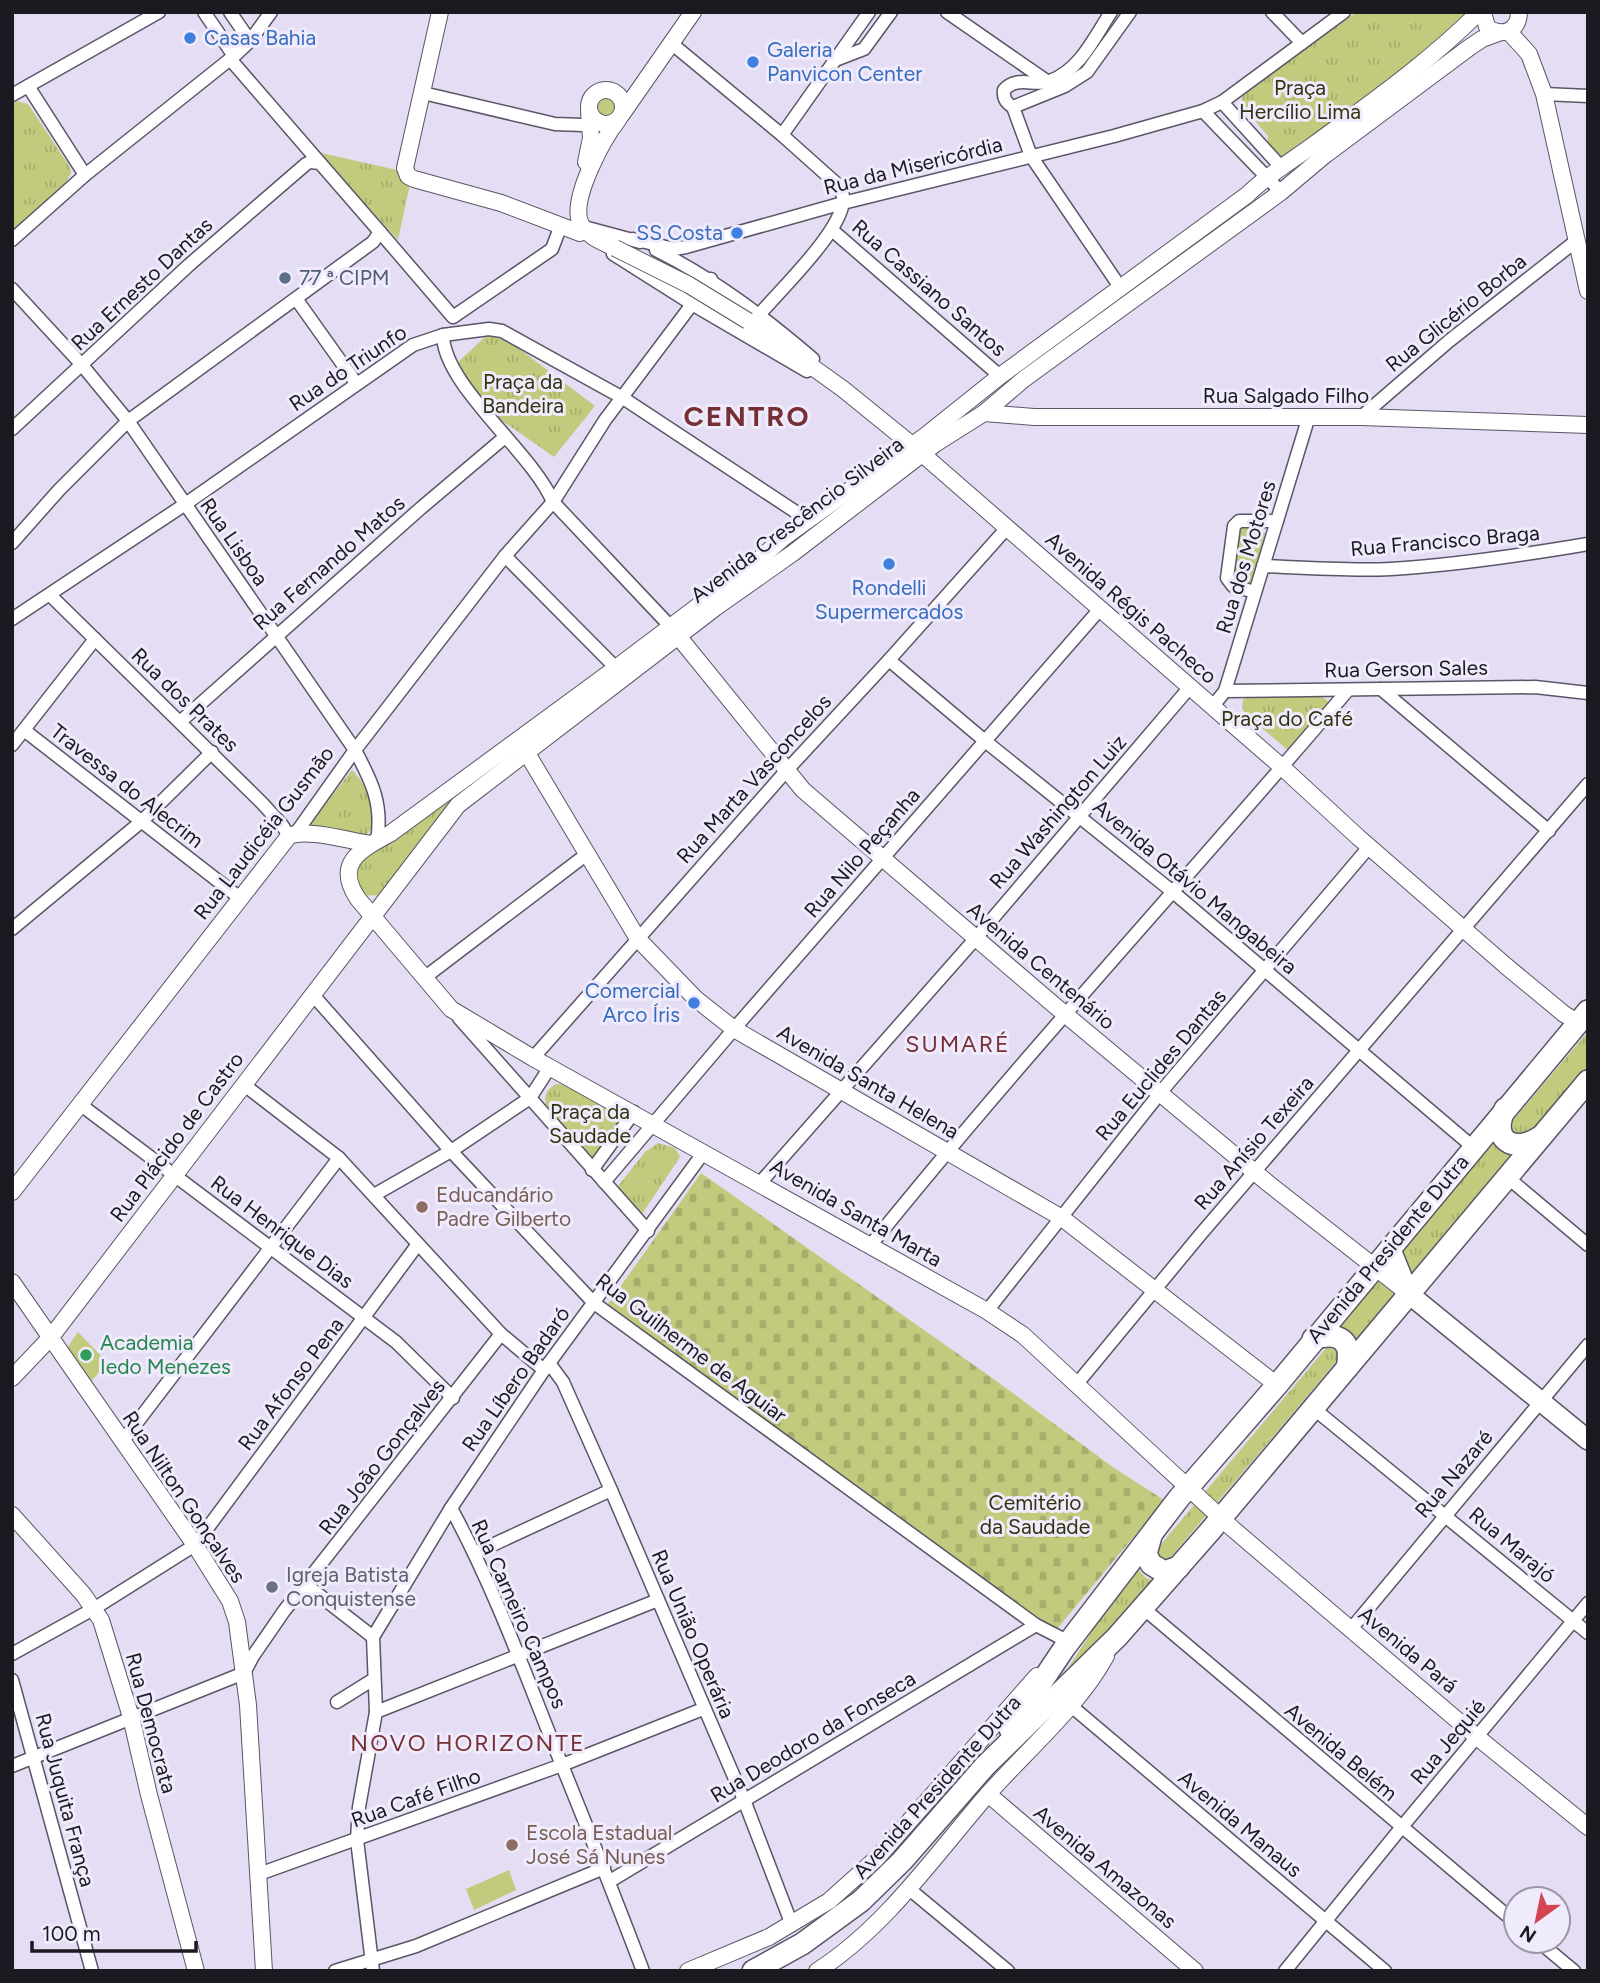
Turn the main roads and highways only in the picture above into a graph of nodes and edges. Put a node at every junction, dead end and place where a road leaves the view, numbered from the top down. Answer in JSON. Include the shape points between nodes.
{"nodes":[{"id":1,"x":1580,"y":1020,"type":"edge"},
{"id":2,"x":1588,"y":1081,"type":"edge"},
{"id":3,"x":1505,"y":1109,"type":"junction"},
{"id":4,"x":1541,"y":1137,"type":"junction"},
{"id":5,"x":1390,"y":1247,"type":"junction"},
{"id":6,"x":1409,"y":1294,"type":"junction"},
{"id":7,"x":1313,"y":1339,"type":"junction"},
{"id":8,"x":1347,"y":1368,"type":"junction"},
{"id":9,"x":1588,"y":1440,"type":"edge"},
{"id":10,"x":1151,"y":1536,"type":"junction"},
{"id":11,"x":1179,"y":1567,"type":"junction"},
{"id":12,"x":985,"y":1766,"type":"junction"},
{"id":13,"x":753,"y":1971,"type":"edge"}],
"edges":[{"from":1,"to":3,"type":"highway","name":"Avenida Presidente Dutra"},
{"from":2,"to":4,"type":"highway"},
{"from":3,"to":4,"type":"highway","via":[[1500,1124],[1508,1142],[1524,1145]]},
{"from":3,"to":5,"type":"highway","name":"Avenida Presidente Dutra"},
{"from":4,"to":6,"type":"highway"},
{"from":5,"to":6,"type":"main road"},
{"from":5,"to":7,"type":"highway","name":"Avenida Presidente Dutra"},
{"from":6,"to":8,"type":"highway"},
{"from":6,"to":9,"type":"main road"},
{"from":7,"to":8,"type":"highway","via":[[1325,1335],[1340,1338],[1350,1355]]},
{"from":7,"to":10,"type":"highway","name":"Avenida Presidente Dutra","via":[[1197,1495]]},
{"from":8,"to":11,"type":"highway","name":"Avenida Presidente Dutra"},
{"from":10,"to":11,"type":"highway","via":[[1146,1554],[1151,1564],[1164,1572]]},
{"from":10,"to":12,"type":"highway","name":"Avenida Presidente Dutra","via":[[1067,1644]]},
{"from":11,"to":12,"type":"highway","name":"Avenida Presidente Dutra","via":[[1117,1637]]},
{"from":12,"to":13,"type":"highway","name":"Avenida Presidente Dutra","via":[[861,1900],[802,1944]]}]}
